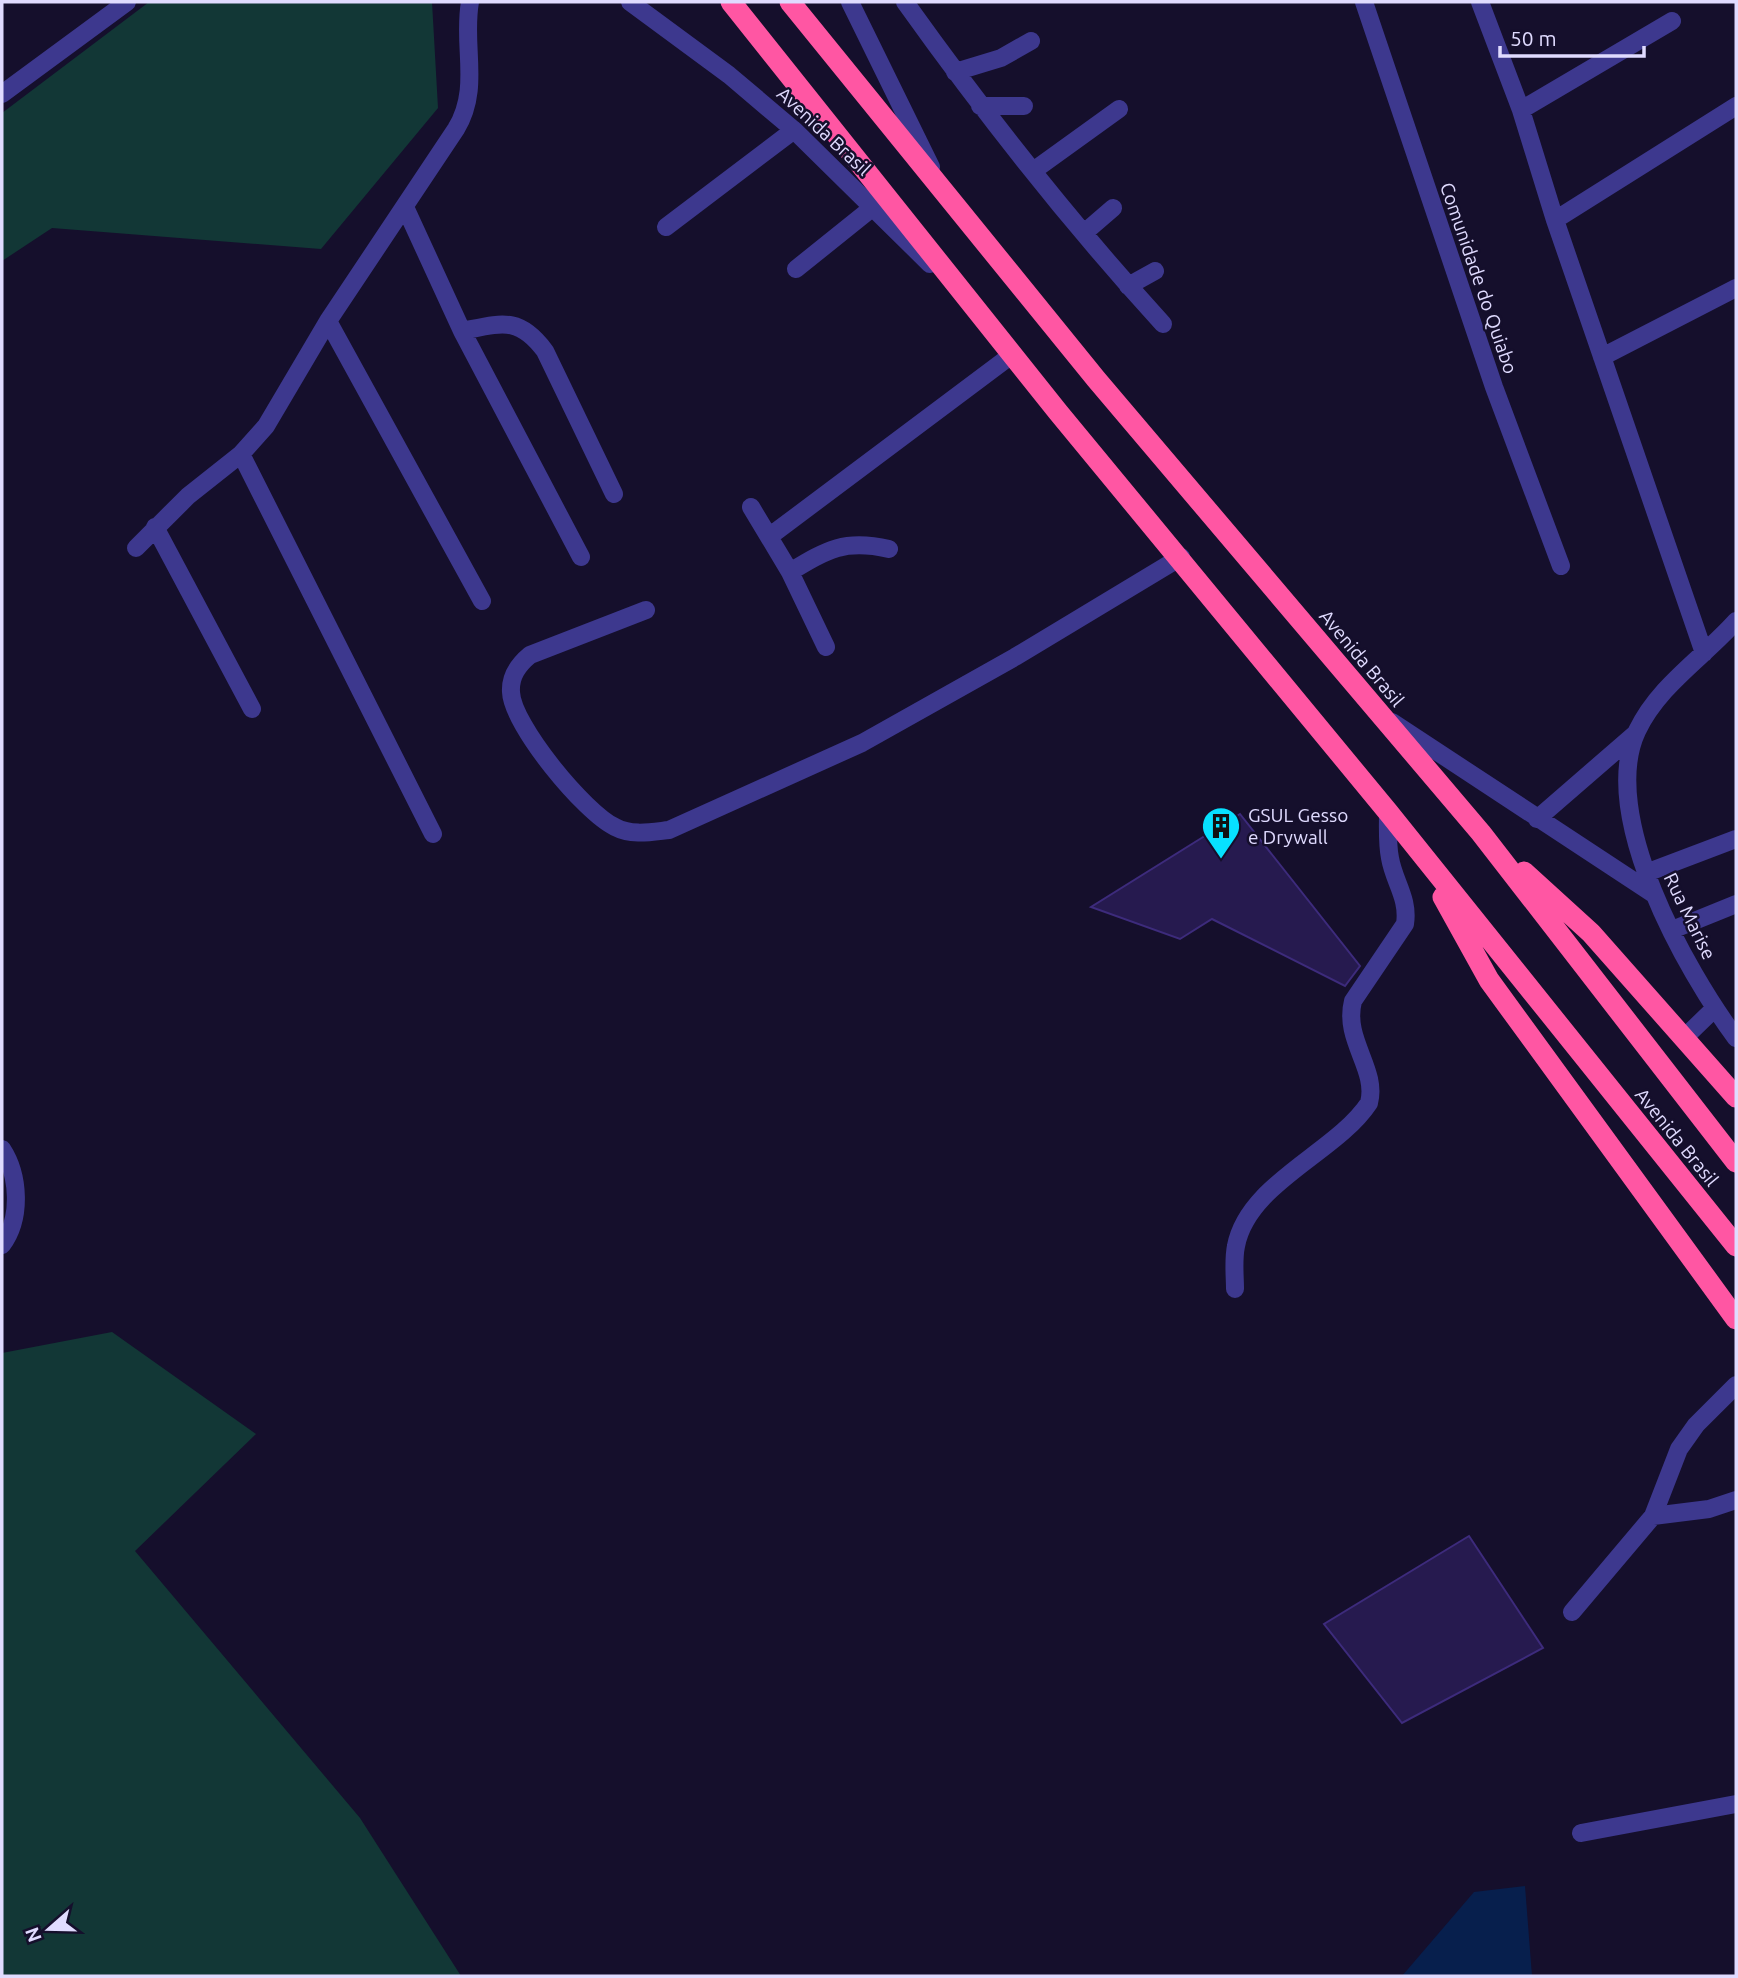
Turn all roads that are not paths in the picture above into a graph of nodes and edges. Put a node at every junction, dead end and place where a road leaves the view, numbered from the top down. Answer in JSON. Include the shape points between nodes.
{"nodes":[{"id":1,"x":127,"y":2,"type":"edge"},
{"id":2,"x":470,"y":2,"type":"edge"},
{"id":3,"x":630,"y":2,"type":"edge"},
{"id":4,"x":731,"y":2,"type":"edge"},
{"id":5,"x":790,"y":2,"type":"edge"},
{"id":6,"x":850,"y":2,"type":"edge"},
{"id":7,"x":905,"y":2,"type":"edge"},
{"id":8,"x":1364,"y":2,"type":"edge"},
{"id":9,"x":1482,"y":3,"type":"edge"},
{"id":10,"x":1672,"y":21,"type":"dead end"},
{"id":11,"x":1031,"y":41,"type":"dead end"},
{"id":12,"x":955,"y":72,"type":"junction"},
{"id":13,"x":2,"y":94,"type":"edge"},
{"id":14,"x":980,"y":106,"type":"junction"},
{"id":15,"x":1024,"y":106,"type":"dead end"},
{"id":16,"x":1736,"y":106,"type":"edge"},
{"id":17,"x":1119,"y":109,"type":"dead end"},
{"id":18,"x":1521,"y":110,"type":"junction"},
{"id":19,"x":794,"y":131,"type":"junction"},
{"id":20,"x":1033,"y":171,"type":"junction"},
{"id":21,"x":943,"y":192,"type":"junction"},
{"id":22,"x":405,"y":206,"type":"junction"},
{"id":23,"x":872,"y":208,"type":"junction"},
{"id":24,"x":1113,"y":208,"type":"dead end"},
{"id":25,"x":1555,"y":220,"type":"junction"},
{"id":26,"x":666,"y":227,"type":"dead end"},
{"id":27,"x":1083,"y":233,"type":"junction"},
{"id":28,"x":796,"y":269,"type":"dead end"},
{"id":29,"x":1156,"y":271,"type":"dead end"},
{"id":30,"x":1128,"y":286,"type":"junction"},
{"id":31,"x":1736,"y":288,"type":"edge"},
{"id":32,"x":975,"y":306,"type":"junction"},
{"id":33,"x":328,"y":321,"type":"junction"},
{"id":34,"x":1163,"y":324,"type":"dead end"},
{"id":35,"x":462,"y":331,"type":"junction"},
{"id":36,"x":1013,"y":354,"type":"junction"},
{"id":37,"x":1602,"y":357,"type":"junction"},
{"id":38,"x":241,"y":454,"type":"junction"},
{"id":39,"x":614,"y":494,"type":"dead end"},
{"id":40,"x":751,"y":507,"type":"dead end"},
{"id":41,"x":155,"y":527,"type":"junction"},
{"id":42,"x":770,"y":536,"type":"junction"},
{"id":43,"x":136,"y":548,"type":"dead end"},
{"id":44,"x":890,"y":549,"type":"dead end"},
{"id":45,"x":581,"y":557,"type":"dead end"},
{"id":46,"x":1181,"y":557,"type":"junction"},
{"id":47,"x":1561,"y":566,"type":"dead end"},
{"id":48,"x":790,"y":572,"type":"junction"},
{"id":49,"x":482,"y":601,"type":"dead end"},
{"id":50,"x":646,"y":610,"type":"dead end"},
{"id":51,"x":1736,"y":621,"type":"edge"},
{"id":52,"x":826,"y":647,"type":"dead end"},
{"id":53,"x":1704,"y":653,"type":"junction"},
{"id":54,"x":252,"y":709,"type":"dead end"},
{"id":55,"x":1380,"y":714,"type":"junction"},
{"id":56,"x":1637,"y":732,"type":"junction"},
{"id":57,"x":1388,"y":812,"type":"junction"},
{"id":58,"x":1537,"y":819,"type":"junction"},
{"id":59,"x":1481,"y":833,"type":"junction"},
{"id":60,"x":433,"y":834,"type":"dead end"},
{"id":61,"x":1736,"y":839,"type":"edge"},
{"id":62,"x":1425,"y":861,"type":"junction"},
{"id":63,"x":1646,"y":873,"type":"junction"},
{"id":64,"x":1656,"y":895,"type":"junction"},
{"id":65,"x":1736,"y":904,"type":"edge"},
{"id":66,"x":1672,"y":930,"type":"junction"},
{"id":67,"x":1714,"y":1009,"type":"junction"},
{"id":68,"x":1684,"y":1038,"type":"junction"},
{"id":69,"x":1736,"y":1038,"type":"edge"},
{"id":70,"x":1736,"y":1097,"type":"edge"},
{"id":71,"x":2,"y":1149,"type":"edge"},
{"id":72,"x":1736,"y":1162,"type":"edge"},
{"id":73,"x":2,"y":1245,"type":"edge"},
{"id":74,"x":1736,"y":1245,"type":"edge"},
{"id":75,"x":1235,"y":1289,"type":"dead end"},
{"id":76,"x":1736,"y":1319,"type":"edge"},
{"id":77,"x":1736,"y":1385,"type":"edge"},
{"id":78,"x":1736,"y":1500,"type":"edge"},
{"id":79,"x":1653,"y":1516,"type":"junction"},
{"id":80,"x":1572,"y":1612,"type":"dead end"},
{"id":81,"x":1736,"y":1804,"type":"edge"},
{"id":82,"x":1581,"y":1833,"type":"dead end"}],
"edges":[{"from":1,"to":13,"type":"street"},
{"from":2,"to":22,"type":"street","via":[[467,111]]},
{"from":3,"to":19,"type":"street","name":"Avenida Brasil","via":[[729,75]]},
{"from":4,"to":32,"type":"highway","name":"Avenida Brasil"},
{"from":5,"to":21,"type":"highway","name":"Avenida Brasil"},
{"from":6,"to":21,"type":"street","name":"Avenida Brasil"},
{"from":7,"to":12,"type":"street"},
{"from":8,"to":47,"type":"street","name":"Comunidade do Quiabo","via":[[1485,361]]},
{"from":9,"to":18,"type":"street"},
{"from":10,"to":18,"type":"street"},
{"from":11,"to":12,"type":"street","via":[[991,62]]},
{"from":12,"to":14,"type":"street"},
{"from":14,"to":15,"type":"street"},
{"from":14,"to":20,"type":"street"},
{"from":16,"to":25,"type":"street"},
{"from":17,"to":20,"type":"street"},
{"from":18,"to":25,"type":"street"},
{"from":19,"to":23,"type":"street","name":"Avenida Brasil"},
{"from":19,"to":26,"type":"street"},
{"from":20,"to":27,"type":"street"},
{"from":21,"to":55,"type":"highway","name":"Avenida Brasil"},
{"from":22,"to":33,"type":"street"},
{"from":22,"to":35,"type":"street"},
{"from":23,"to":28,"type":"street"},
{"from":23,"to":32,"type":"street","name":"Avenida Brasil"},
{"from":24,"to":27,"type":"street"},
{"from":25,"to":37,"type":"street"},
{"from":27,"to":30,"type":"street"},
{"from":29,"to":30,"type":"street"},
{"from":30,"to":34,"type":"street"},
{"from":31,"to":37,"type":"street"},
{"from":32,"to":36,"type":"highway","name":"Avenida Brasil"},
{"from":33,"to":38,"type":"street","via":[[266,426]]},
{"from":33,"to":49,"type":"street"},
{"from":35,"to":39,"type":"street","via":[[520,325],[533,335]]},
{"from":35,"to":45,"type":"street"},
{"from":36,"to":42,"type":"street"},
{"from":36,"to":46,"type":"highway","name":"Avenida Brasil"},
{"from":37,"to":53,"type":"street"},
{"from":38,"to":41,"type":"street"},
{"from":38,"to":60,"type":"street"},
{"from":40,"to":42,"type":"street"},
{"from":41,"to":43,"type":"street"},
{"from":41,"to":54,"type":"street"},
{"from":42,"to":48,"type":"street"},
{"from":44,"to":48,"type":"street","via":[[863,543],[840,546]]},
{"from":46,"to":50,"type":"street","via":[[862,743],[669,830],[638,833],[608,823],[575,794],[542,751],[513,704],[511,692],[512,677],[530,655]]},
{"from":46,"to":57,"type":"highway","name":"Avenida Brasil"},
{"from":48,"to":52,"type":"street"},
{"from":51,"to":53,"type":"street"},
{"from":53,"to":56,"type":"street","via":[[1651,707]]},
{"from":55,"to":58,"type":"street"},
{"from":55,"to":59,"type":"highway","name":"Avenida Brasil"},
{"from":56,"to":58,"type":"street"},
{"from":56,"to":63,"type":"street","name":"Rua Marise","via":[[1630,750],[1628,803]]},
{"from":57,"to":62,"type":"highway","name":"Avenida Brasil"},
{"from":57,"to":75,"type":"street","via":[[1390,859],[1404,894],[1405,924],[1349,1014],[1368,1080],[1369,1103],[1255,1209],[1236,1247]]},
{"from":58,"to":64,"type":"street"},
{"from":59,"to":68,"type":"highway","via":[[1591,933]]},
{"from":59,"to":72,"type":"highway","name":"Avenida Brasil"},
{"from":61,"to":63,"type":"street"},
{"from":62,"to":74,"type":"highway","name":"Avenida Brasil"},
{"from":62,"to":76,"type":"highway","via":[[1489,980]]},
{"from":63,"to":64,"type":"street","name":"Rua Marise"},
{"from":64,"to":66,"type":"street","name":"Rua Marise"},
{"from":65,"to":66,"type":"street"},
{"from":66,"to":67,"type":"street","name":"Rua Marise"},
{"from":67,"to":68,"type":"street"},
{"from":67,"to":69,"type":"street","name":"Rua Marise"},
{"from":68,"to":70,"type":"highway"},
{"from":71,"to":73,"type":"street","via":[[11,1163],[16,1189],[13,1216]]},
{"from":77,"to":79,"type":"street","via":[[1696,1424],[1679,1449]]},
{"from":78,"to":79,"type":"street","via":[[1709,1509]]},
{"from":79,"to":80,"type":"street"},
{"from":81,"to":82,"type":"street"}]}
